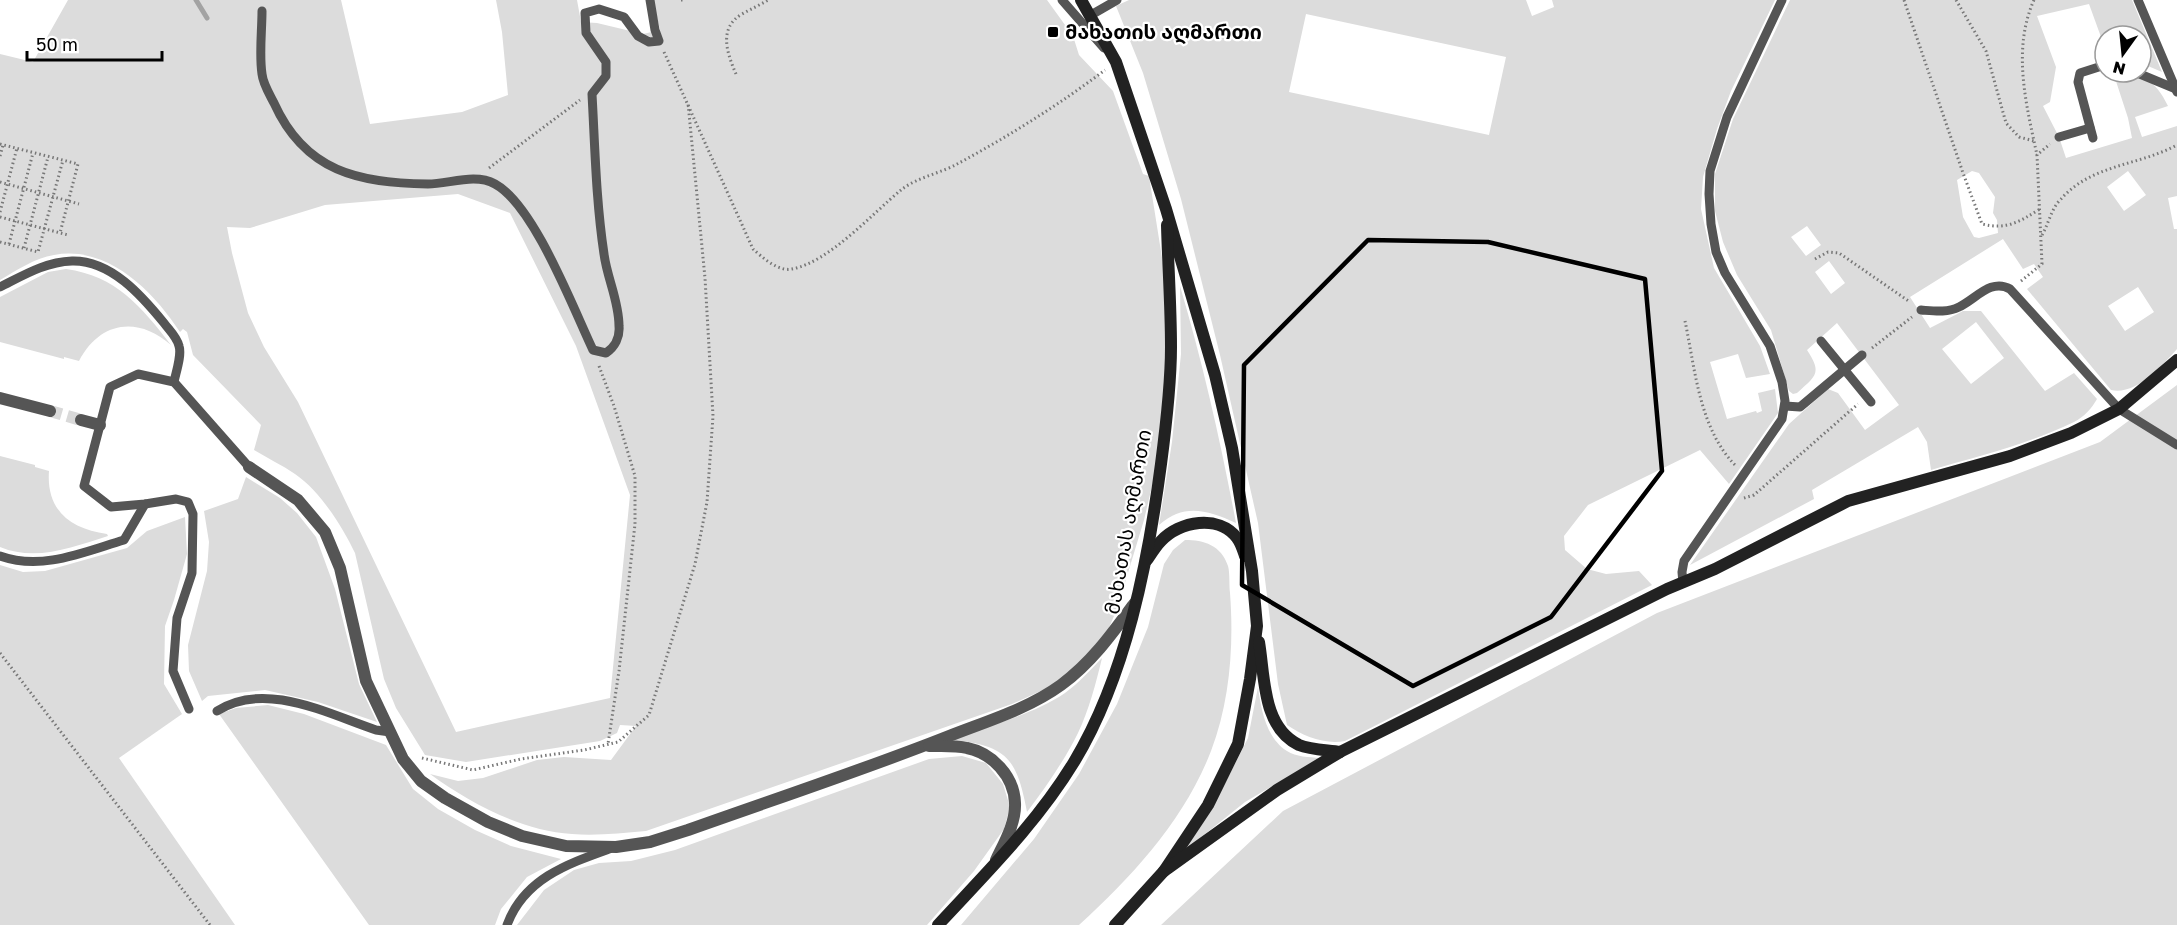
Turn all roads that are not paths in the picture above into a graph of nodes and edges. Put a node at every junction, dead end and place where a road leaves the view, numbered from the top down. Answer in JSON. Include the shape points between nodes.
{"nodes":[{"id":1,"x":650,"y":0,"type":"edge"},
{"id":2,"x":1062,"y":0,"type":"edge"},
{"id":3,"x":1081,"y":0,"type":"edge"},
{"id":4,"x":1117,"y":0,"type":"edge"},
{"id":5,"x":1782,"y":0,"type":"edge"},
{"id":6,"x":2138,"y":0,"type":"edge"},
{"id":7,"x":262,"y":11,"type":"dead end"},
{"id":8,"x":1091,"y":15,"type":"junction"},
{"id":9,"x":1116,"y":62,"type":"junction"},
{"id":10,"x":2093,"y":69,"type":"edge"},
{"id":11,"x":2153,"y":80,"type":"edge"},
{"id":12,"x":2176,"y":90,"type":"edge"},
{"id":13,"x":2090,"y":128,"type":"junction"},
{"id":14,"x":2059,"y":137,"type":"road end"},
{"id":15,"x":2093,"y":138,"type":"dead end"},
{"id":16,"x":1166,"y":209,"type":"junction"},
{"id":17,"x":0,"y":287,"type":"edge"},
{"id":18,"x":1921,"y":310,"type":"road end"},
{"id":19,"x":1821,"y":341,"type":"dead end"},
{"id":20,"x":1862,"y":356,"type":"road end"},
{"id":21,"x":2177,"y":360,"type":"edge"},
{"id":22,"x":1844,"y":370,"type":"junction"},
{"id":23,"x":174,"y":382,"type":"junction"},
{"id":24,"x":0,"y":398,"type":"edge"},
{"id":25,"x":1868,"y":400,"type":"road end"},
{"id":26,"x":1785,"y":406,"type":"junction"},
{"id":27,"x":2119,"y":409,"type":"junction"},
{"id":28,"x":50,"y":411,"type":"tunnel mouth"},
{"id":29,"x":81,"y":420,"type":"tunnel mouth"},
{"id":30,"x":100,"y":425,"type":"junction"},
{"id":31,"x":2177,"y":445,"type":"edge"},
{"id":32,"x":249,"y":467,"type":"joint"},
{"id":33,"x":146,"y":504,"type":"junction"},
{"id":34,"x":0,"y":556,"type":"edge"},
{"id":35,"x":1144,"y":564,"type":"junction"},
{"id":36,"x":1252,"y":571,"type":"junction"},
{"id":37,"x":1683,"y":583,"type":"junction"},
{"id":38,"x":1134,"y":604,"type":"junction"},
{"id":39,"x":1257,"y":626,"type":"junction"},
{"id":40,"x":189,"y":709,"type":"dead end"},
{"id":41,"x":217,"y":711,"type":"dead end"},
{"id":42,"x":390,"y":732,"type":"junction"},
{"id":43,"x":925,"y":745,"type":"junction"},
{"id":44,"x":1340,"y":752,"type":"junction"},
{"id":45,"x":616,"y":847,"type":"junction"},
{"id":46,"x":996,"y":862,"type":"junction"},
{"id":47,"x":1164,"y":871,"type":"junction"},
{"id":48,"x":507,"y":925,"type":"edge"},
{"id":49,"x":938,"y":925,"type":"edge"},
{"id":50,"x":1115,"y":925,"type":"edge"}],
"edges":[{"from":1,"to":7,"type":"lane","via":[[659,41],[649,42],[638,36],[624,17],[598,9],[585,13],[586,33],[606,62],[606,76],[592,94],[596,195],[619,326],[618,337],[606,353],[593,350],[543,242],[517,202],[495,184],[475,179],[397,184],[334,170],[308,152],[281,118],[262,76]]},
{"from":2,"to":9,"type":"lane"},
{"from":3,"to":8,"type":"main road","name":"მახათას აღმართი"},
{"from":4,"to":8,"type":"lane"},
{"from":5,"to":26,"type":"lane","via":[[1727,117],[1710,171],[1709,194],[1716,252],[1770,346]]},
{"from":6,"to":12,"type":"lane"},
{"from":8,"to":9,"type":"main road","name":"მახათას აღმართი"},
{"from":9,"to":16,"type":"main road","name":"მახათას აღმართი"},
{"from":10,"to":13,"type":"lane","via":[[2080,73],[2078,82]]},
{"from":11,"to":12,"type":"lane"},
{"from":13,"to":14,"type":"lane"},
{"from":13,"to":15,"type":"lane"},
{"from":16,"to":35,"type":"main road","name":"მახათას აღმართი","via":[[1171,349],[1166,424]]},
{"from":16,"to":36,"type":"main road","name":"მახათას აღმართი","via":[[1215,375],[1232,448]]},
{"from":17,"to":23,"type":"lane","via":[[50,262],[75,261],[102,267],[150,305],[176,339],[180,348]]},
{"from":18,"to":27,"type":"lane","via":[[1958,307],[1992,286],[2003,285]]},
{"from":19,"to":22,"type":"lane"},
{"from":20,"to":22,"type":"lane"},
{"from":21,"to":27,"type":"main road"},
{"from":22,"to":25,"type":"lane"},
{"from":22,"to":26,"type":"lane","via":[[1800,407]]},
{"from":23,"to":30,"type":"lane","via":[[138,374],[110,387]]},
{"from":23,"to":32,"type":"lane"},
{"from":24,"to":28,"type":"street"},
{"from":26,"to":37,"type":"lane","via":[[1782,419],[1684,561]]},
{"from":27,"to":31,"type":"lane"},
{"from":27,"to":37,"type":"main road","via":[[2071,433],[2010,456],[1848,501]]},
{"from":29,"to":30,"type":"street"},
{"from":30,"to":33,"type":"lane","via":[[84,486],[111,507]]},
{"from":32,"to":42,"type":"street","via":[[298,500],[325,532],[340,568],[366,681]]},
{"from":33,"to":34,"type":"lane","via":[[124,540],[66,558],[31,563]]},
{"from":33,"to":40,"type":"lane","via":[[176,499],[188,502],[193,514],[192,573],[177,618],[173,671]]},
{"from":35,"to":36,"type":"main road","via":[[1161,540],[1179,527],[1198,522],[1217,524],[1237,537]]},
{"from":35,"to":38,"type":"main road","name":"მახათას აღმართი"},
{"from":36,"to":39,"type":"main road","name":"მახათას აღმართი"},
{"from":37,"to":44,"type":"main road","via":[[1664,585]]},
{"from":38,"to":43,"type":"street","via":[[1097,652],[1060,686],[1010,712]]},
{"from":38,"to":46,"type":"main road","name":"მახათას აღმართი","via":[[1101,708],[1074,761],[1039,813]]},
{"from":39,"to":44,"type":"main road","via":[[1269,708],[1276,726],[1302,746]]},
{"from":39,"to":47,"type":"main road","name":"მახათას აღმართი","via":[[1238,744],[1208,805]]},
{"from":41,"to":42,"type":"lane","via":[[245,698],[283,700]]},
{"from":42,"to":45,"type":"street","via":[[403,759],[422,781],[488,822],[522,836],[566,846]]},
{"from":43,"to":45,"type":"street","via":[[688,830]]},
{"from":43,"to":46,"type":"street","via":[[967,748],[992,758],[1009,778],[1015,803],[1011,828]]},
{"from":44,"to":47,"type":"main road","via":[[1277,790]]},
{"from":45,"to":48,"type":"lane","via":[[570,863],[536,883],[511,913]]},
{"from":46,"to":49,"type":"main road","name":"მახათას აღმართი"},
{"from":47,"to":50,"type":"main road","name":"მახათას აღმართი"}]}
